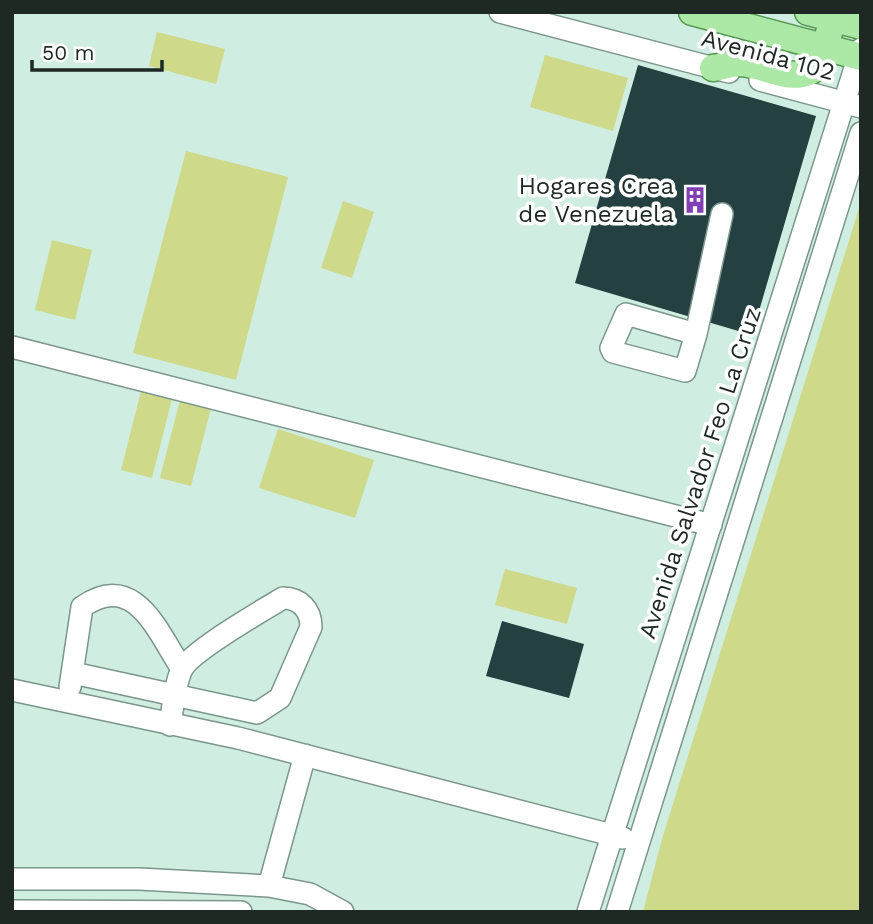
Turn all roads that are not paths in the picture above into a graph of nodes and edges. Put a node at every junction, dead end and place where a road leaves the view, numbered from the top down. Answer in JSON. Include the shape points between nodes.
{"nodes":[{"id":1,"x":500,"y":12,"type":"edge"},
{"id":2,"x":692,"y":12,"type":"edge"},
{"id":3,"x":808,"y":12,"type":"edge"},
{"id":4,"x":833,"y":19,"type":"junction"},
{"id":5,"x":861,"y":26,"type":"edge"},
{"id":6,"x":826,"y":47,"type":"junction"},
{"id":7,"x":860,"y":54,"type":"edge"},
{"id":8,"x":713,"y":68,"type":"junction"},
{"id":9,"x":853,"y":105,"type":"edge"},
{"id":10,"x":861,"y":133,"type":"edge"},
{"id":11,"x":722,"y":214,"type":"dead end"},
{"id":12,"x":696,"y":334,"type":"dead end"},
{"id":13,"x":12,"y":347,"type":"edge"},
{"id":14,"x":758,"y":376,"type":"junction"},
{"id":15,"x":784,"y":381,"type":"junction"},
{"id":16,"x":711,"y":525,"type":"junction"},
{"id":17,"x":182,"y":669,"type":"junction"},
{"id":18,"x":73,"y":673,"type":"junction"},
{"id":19,"x":12,"y":690,"type":"edge"},
{"id":20,"x":175,"y":694,"type":"junction"},
{"id":21,"x":68,"y":704,"type":"junction"},
{"id":22,"x":170,"y":725,"type":"junction"},
{"id":23,"x":304,"y":755,"type":"junction"},
{"id":24,"x":612,"y":834,"type":"junction"},
{"id":25,"x":639,"y":843,"type":"junction"},
{"id":26,"x":12,"y":879,"type":"edge"},
{"id":27,"x":269,"y":886,"type":"junction"},
{"id":28,"x":620,"y":905,"type":"edge"},
{"id":29,"x":12,"y":911,"type":"edge"},
{"id":30,"x":242,"y":912,"type":"edge"},
{"id":31,"x":344,"y":912,"type":"edge"},
{"id":32,"x":588,"y":912,"type":"edge"}],
"edges":[{"from":1,"to":8,"type":"street","name":"Avenida 102"},
{"from":2,"to":6,"type":"main road"},
{"from":3,"to":4,"type":"main road"},
{"from":4,"to":5,"type":"main road"},
{"from":4,"to":6,"type":"main road"},
{"from":6,"to":7,"type":"main road"},
{"from":6,"to":8,"type":"main road","via":[[820,64],[804,75],[740,63]]},
{"from":7,"to":9,"type":"street","name":"Avenida Salvador Feo La Cruz"},
{"from":8,"to":9,"type":"street","name":"Avenida 102"},
{"from":9,"to":14,"type":"street","name":"Avenida Salvador Feo La Cruz"},
{"from":10,"to":15,"type":"street","name":"Avenida Salvador Feo La Cruz"},
{"from":11,"to":12,"type":"street"},
{"from":13,"to":16,"type":"street"},
{"from":14,"to":15,"type":"street"},
{"from":14,"to":16,"type":"street","name":"Avenida Salvador Feo La Cruz"},
{"from":15,"to":25,"type":"street","name":"Avenida Salvador Feo La Cruz"},
{"from":16,"to":24,"type":"street","name":"Avenida Salvador Feo La Cruz"},
{"from":17,"to":18,"type":"street","via":[[141,607],[134,600],[108,593],[82,607]]},
{"from":17,"to":20,"type":"street"},
{"from":17,"to":20,"type":"street","via":[[283,598],[300,603],[309,614],[311,627],[280,698],[270,706],[257,713]]},
{"from":18,"to":20,"type":"street"},
{"from":18,"to":21,"type":"street"},
{"from":19,"to":21,"type":"street"},
{"from":20,"to":22,"type":"street"},
{"from":21,"to":22,"type":"street"},
{"from":22,"to":23,"type":"street"},
{"from":23,"to":24,"type":"street"},
{"from":23,"to":27,"type":"street"},
{"from":24,"to":25,"type":"street"},
{"from":24,"to":32,"type":"street","name":"Avenida Salvador Feo La Cruz"},
{"from":25,"to":28,"type":"street","name":"Avenida Salvador Feo La Cruz"},
{"from":26,"to":27,"type":"street"},
{"from":27,"to":31,"type":"street","via":[[310,894]]},
{"from":29,"to":30,"type":"street"}]}
